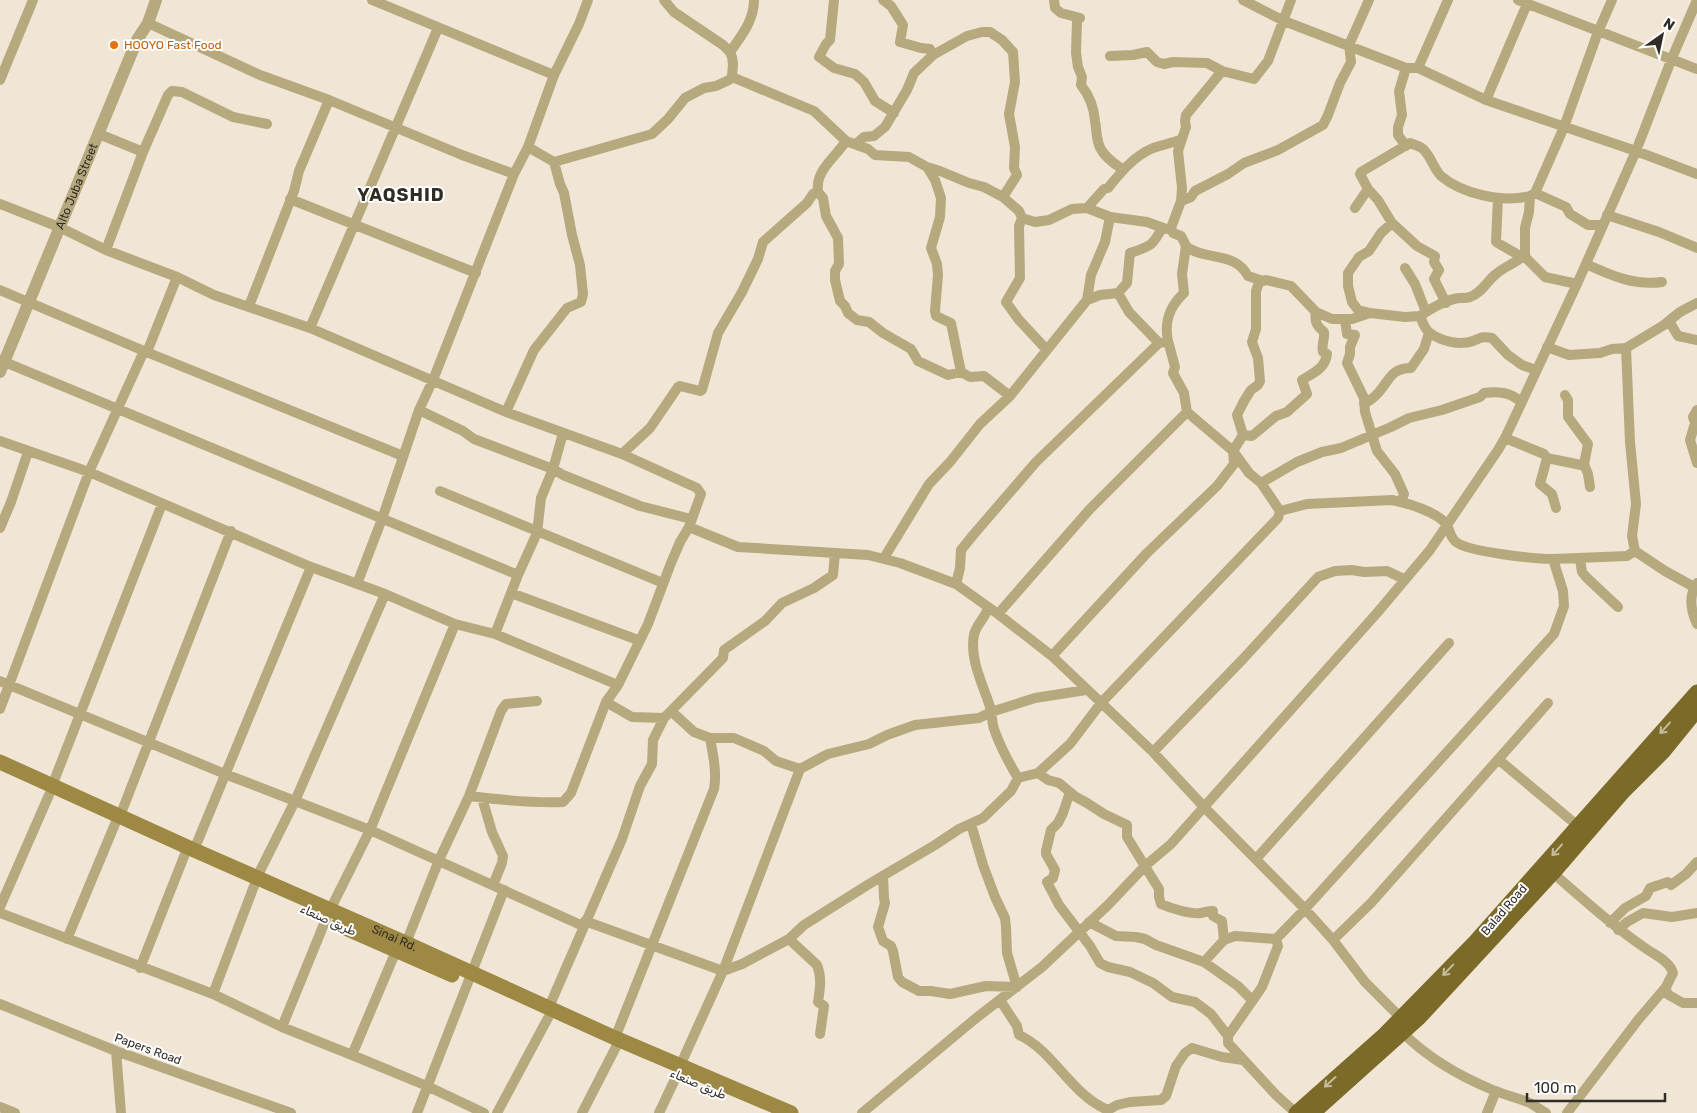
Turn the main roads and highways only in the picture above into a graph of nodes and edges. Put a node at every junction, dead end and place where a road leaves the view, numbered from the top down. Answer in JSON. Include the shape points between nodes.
{"nodes":[{"id":1,"x":1697,"y":692,"type":"edge"},
{"id":2,"x":1697,"y":710,"type":"edge"},
{"id":3,"x":0,"y":762,"type":"edge"},
{"id":4,"x":0,"y":772,"type":"edge"},
{"id":5,"x":51,"y":790,"type":"junction"},
{"id":6,"x":1402,"y":1026,"type":"junction"},
{"id":7,"x":674,"y":1068,"type":"junction"},
{"id":8,"x":767,"y":1113,"type":"edge"},
{"id":9,"x":791,"y":1113,"type":"edge"},
{"id":10,"x":1296,"y":1113,"type":"edge"},
{"id":11,"x":1313,"y":1113,"type":"edge"}],
"edges":[{"from":1,"to":6,"type":"highway","name":"Balad Road","one_way":true},
{"from":2,"to":6,"type":"highway","name":"Balad Road","via":[[1663,752],[1622,793],[1470,964]]},
{"from":3,"to":5,"type":"main road"},
{"from":4,"to":5,"type":"main road","name":"طريق صنعاء"},
{"from":5,"to":7,"type":"main road","name":"طريق صنعاء"},
{"from":6,"to":10,"type":"highway","name":"Balad Road","one_way":true},
{"from":6,"to":11,"type":"highway","name":"Balad Road"},
{"from":7,"to":8,"type":"main road","name":"طريق صنعاء"},
{"from":7,"to":9,"type":"main road"}]}
